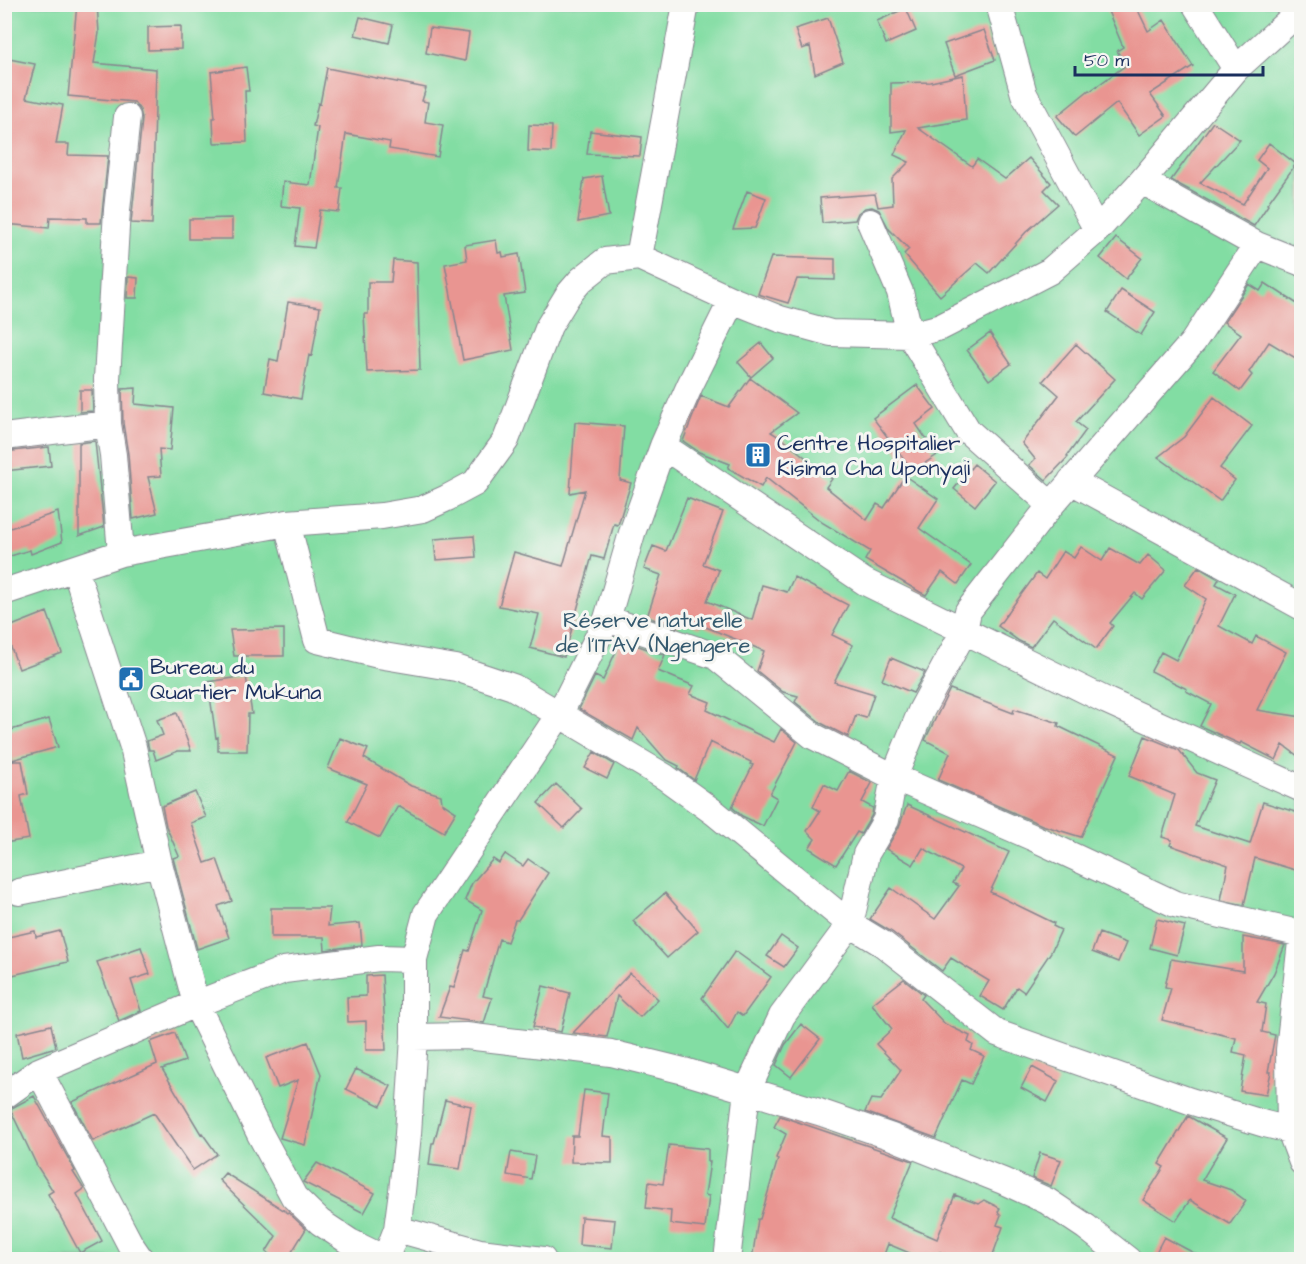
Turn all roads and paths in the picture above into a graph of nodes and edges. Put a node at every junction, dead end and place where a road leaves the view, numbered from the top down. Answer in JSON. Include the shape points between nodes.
{"nodes":[{"id":1,"x":686,"y":4,"type":"edge"},
{"id":2,"x":999,"y":4,"type":"edge"},
{"id":3,"x":1195,"y":4,"type":"edge"},
{"id":4,"x":1302,"y":9,"type":"edge"},
{"id":5,"x":1236,"y":69,"type":"junction"},
{"id":6,"x":127,"y":117,"type":"dead end"},
{"id":7,"x":1142,"y":181,"type":"junction"},
{"id":8,"x":870,"y":222,"type":"dead end"},
{"id":9,"x":1096,"y":230,"type":"junction"},
{"id":10,"x":1257,"y":245,"type":"junction"},
{"id":11,"x":639,"y":257,"type":"junction"},
{"id":12,"x":1302,"y":263,"type":"edge"},
{"id":13,"x":732,"y":300,"type":"junction"},
{"id":14,"x":910,"y":335,"type":"junction"},
{"id":15,"x":108,"y":424,"type":"junction"},
{"id":16,"x":4,"y":437,"type":"edge"},
{"id":17,"x":663,"y":446,"type":"junction"},
{"id":18,"x":1071,"y":481,"type":"junction"},
{"id":19,"x":1051,"y":505,"type":"junction"},
{"id":20,"x":287,"y":523,"type":"junction"},
{"id":21,"x":121,"y":553,"type":"junction"},
{"id":22,"x":75,"y":568,"type":"junction"},
{"id":23,"x":4,"y":592,"type":"edge"},
{"id":24,"x":1302,"y":607,"type":"edge"},
{"id":25,"x":607,"y":619,"type":"junction"},
{"id":26,"x":964,"y":631,"type":"junction"},
{"id":27,"x":559,"y":715,"type":"junction"},
{"id":28,"x":894,"y":777,"type":"junction"},
{"id":29,"x":1302,"y":789,"type":"edge"},
{"id":30,"x":159,"y":862,"type":"junction"},
{"id":31,"x":19,"y":892,"type":"dead end"},
{"id":32,"x":850,"y":924,"type":"junction"},
{"id":33,"x":1302,"y":934,"type":"edge"},
{"id":34,"x":414,"y":959,"type":"junction"},
{"id":35,"x":196,"y":1004,"type":"junction"},
{"id":36,"x":414,"y":1036,"type":"junction"},
{"id":37,"x":39,"y":1071,"type":"junction"},
{"id":38,"x":747,"y":1090,"type":"junction"},
{"id":39,"x":4,"y":1096,"type":"edge"},
{"id":40,"x":1296,"y":1127,"type":"edge"},
{"id":41,"x":1302,"y":1162,"type":"edge"},
{"id":42,"x":397,"y":1229,"type":"junction"},
{"id":43,"x":385,"y":1259,"type":"edge"},
{"id":44,"x":141,"y":1260,"type":"edge"},
{"id":45,"x":543,"y":1260,"type":"edge"},
{"id":46,"x":727,"y":1260,"type":"edge"},
{"id":47,"x":1128,"y":1260,"type":"edge"}],
"edges":[{"from":1,"to":11,"type":"street"},
{"from":2,"to":9,"type":"street","via":[[1024,94]]},
{"from":3,"to":5,"type":"street"},
{"from":4,"to":5,"type":"street"},
{"from":5,"to":7,"type":"street"},
{"from":6,"to":15,"type":"street","via":[[116,221]]},
{"from":7,"to":9,"type":"street"},
{"from":7,"to":10,"type":"street"},
{"from":8,"to":14,"type":"street","via":[[900,292]]},
{"from":9,"to":14,"type":"street","via":[[1050,271],[940,327]]},
{"from":10,"to":12,"type":"street"},
{"from":10,"to":18,"type":"street","via":[[1193,342]]},
{"from":11,"to":13,"type":"street"},
{"from":11,"to":20,"type":"street","via":[[605,261],[568,295],[549,326],[506,440],[475,483],[423,509]]},
{"from":13,"to":14,"type":"street","via":[[831,333]]},
{"from":13,"to":17,"type":"street"},
{"from":14,"to":19,"type":"street","via":[[968,431]]},
{"from":15,"to":16,"type":"street"},
{"from":15,"to":21,"type":"street"},
{"from":17,"to":25,"type":"street"},
{"from":17,"to":26,"type":"street","via":[[865,582]]},
{"from":18,"to":19,"type":"street"},
{"from":18,"to":24,"type":"street"},
{"from":19,"to":26,"type":"street","via":[[968,611]]},
{"from":20,"to":21,"type":"street"},
{"from":20,"to":27,"type":"street","via":[[317,640],[456,668],[513,687]]},
{"from":21,"to":22,"type":"street"},
{"from":22,"to":23,"type":"street"},
{"from":22,"to":30,"type":"street","via":[[133,747]]},
{"from":25,"to":27,"type":"street"},
{"from":25,"to":28,"type":"street","via":[[715,656],[813,736]]},
{"from":26,"to":28,"type":"street","via":[[921,711]]},
{"from":26,"to":29,"type":"street","via":[[1107,702]]},
{"from":27,"to":32,"type":"street","via":[[673,783],[715,813]]},
{"from":27,"to":34,"type":"street","via":[[426,914]]},
{"from":28,"to":32,"type":"street","via":[[886,820],[866,854]]},
{"from":28,"to":33,"type":"street","via":[[1174,904]]},
{"from":30,"to":31,"type":"street"},
{"from":30,"to":35,"type":"street"},
{"from":32,"to":38,"type":"street","via":[[782,1016]]},
{"from":32,"to":40,"type":"street","via":[[883,944],[997,1033],[1190,1101],[1264,1124]]},
{"from":33,"to":40,"type":"street","via":[[1288,1050]]},
{"from":34,"to":35,"type":"street","via":[[379,958],[284,970]]},
{"from":34,"to":36,"type":"street"},
{"from":35,"to":37,"type":"street"},
{"from":35,"to":43,"type":"street","via":[[294,1197],[320,1222]]},
{"from":36,"to":38,"type":"street","via":[[466,1036],[611,1053]]},
{"from":36,"to":42,"type":"street"},
{"from":37,"to":39,"type":"street"},
{"from":37,"to":44,"type":"street"},
{"from":38,"to":46,"type":"street"},
{"from":38,"to":47,"type":"street","via":[[892,1137],[1003,1181],[1047,1201]]},
{"from":40,"to":41,"type":"street"},
{"from":42,"to":43,"type":"street"},
{"from":42,"to":45,"type":"street","via":[[480,1252]]}]}
